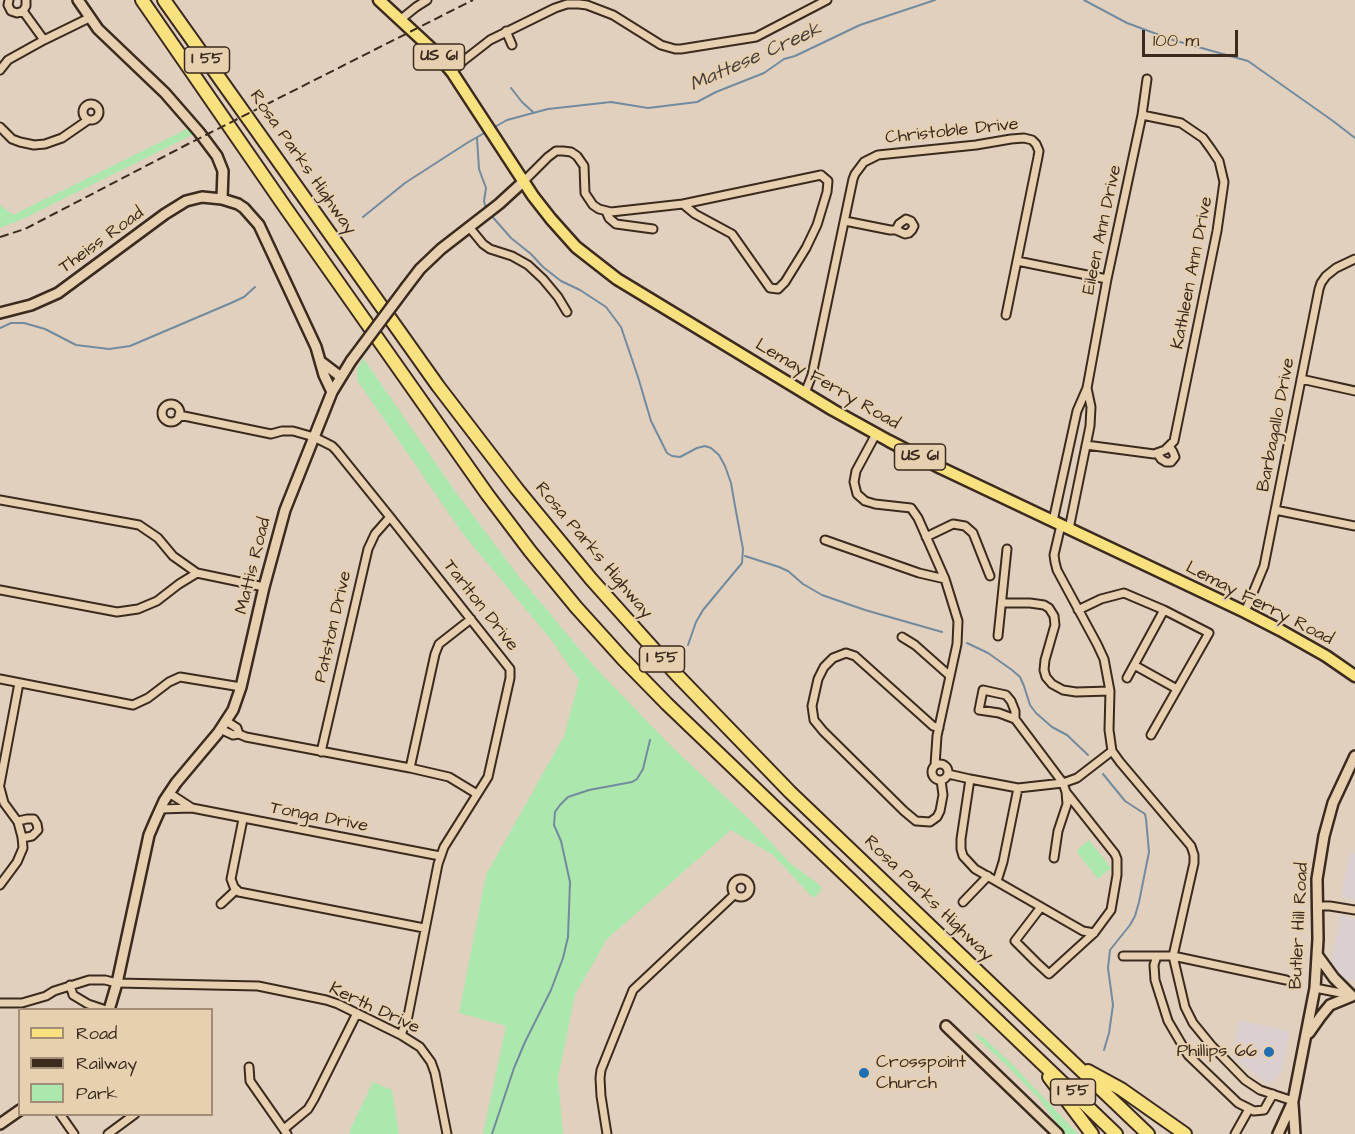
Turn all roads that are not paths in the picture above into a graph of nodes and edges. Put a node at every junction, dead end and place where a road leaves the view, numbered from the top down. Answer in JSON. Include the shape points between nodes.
{"nodes":[{"id":1,"x":9,"y":0,"type":"edge"},
{"id":2,"x":26,"y":0,"type":"edge"},
{"id":3,"x":78,"y":0,"type":"edge"},
{"id":4,"x":142,"y":0,"type":"edge"},
{"id":5,"x":164,"y":0,"type":"edge"},
{"id":6,"x":379,"y":0,"type":"edge"},
{"id":7,"x":427,"y":0,"type":"edge"},
{"id":8,"x":827,"y":0,"type":"edge"},
{"id":9,"x":588,"y":3,"type":"edge"},
{"id":10,"x":23,"y":10,"type":"junction"},
{"id":11,"x":89,"y":18,"type":"junction"},
{"id":12,"x":400,"y":20,"type":"junction"},
{"id":13,"x":506,"y":32,"type":"junction"},
{"id":14,"x":44,"y":40,"type":"junction"},
{"id":15,"x":512,"y":45,"type":"dead end"},
{"id":16,"x":0,"y":70,"type":"edge"},
{"id":17,"x":452,"y":72,"type":"junction"},
{"id":18,"x":1148,"y":79,"type":"dead end"},
{"id":19,"x":1142,"y":115,"type":"junction"},
{"id":20,"x":88,"y":120,"type":"dead end"},
{"id":21,"x":1,"y":129,"type":"edge"},
{"id":22,"x":523,"y":182,"type":"junction"},
{"id":23,"x":222,"y":199,"type":"junction"},
{"id":24,"x":682,"y":204,"type":"junction"},
{"id":25,"x":606,"y":211,"type":"junction"},
{"id":26,"x":845,"y":221,"type":"junction"},
{"id":27,"x":469,"y":227,"type":"junction"},
{"id":28,"x":653,"y":229,"type":"dead end"},
{"id":29,"x":896,"y":230,"type":"dead end"},
{"id":30,"x":1355,"y":259,"type":"edge"},
{"id":31,"x":1017,"y":261,"type":"junction"},
{"id":32,"x":1107,"y":279,"type":"junction"},
{"id":33,"x":567,"y":312,"type":"dead end"},
{"id":34,"x":0,"y":313,"type":"edge"},
{"id":35,"x":1006,"y":315,"type":"dead end"},
{"id":36,"x":320,"y":361,"type":"junction"},
{"id":37,"x":341,"y":377,"type":"junction"},
{"id":38,"x":1301,"y":379,"type":"junction"},
{"id":39,"x":1087,"y":388,"type":"junction"},
{"id":40,"x":1355,"y":391,"type":"edge"},
{"id":41,"x":333,"y":392,"type":"junction"},
{"id":42,"x":804,"y":393,"type":"junction"},
{"id":43,"x":179,"y":415,"type":"dead end"},
{"id":44,"x":876,"y":434,"type":"junction"},
{"id":45,"x":314,"y":437,"type":"junction"},
{"id":46,"x":1086,"y":445,"type":"junction"},
{"id":47,"x":1169,"y":446,"type":"junction"},
{"id":48,"x":1157,"y":453,"type":"junction"},
{"id":49,"x":0,"y":500,"type":"edge"},
{"id":50,"x":1275,"y":510,"type":"junction"},
{"id":51,"x":390,"y":517,"type":"junction"},
{"id":52,"x":1061,"y":525,"type":"junction"},
{"id":53,"x":1355,"y":526,"type":"edge"},
{"id":54,"x":926,"y":537,"type":"junction"},
{"id":55,"x":825,"y":540,"type":"dead end"},
{"id":56,"x":1007,"y":549,"type":"dead end"},
{"id":57,"x":197,"y":573,"type":"junction"},
{"id":58,"x":990,"y":576,"type":"dead end"},
{"id":59,"x":945,"y":579,"type":"junction"},
{"id":60,"x":264,"y":587,"type":"junction"},
{"id":61,"x":0,"y":590,"type":"edge"},
{"id":62,"x":1002,"y":603,"type":"junction"},
{"id":63,"x":1078,"y":610,"type":"junction"},
{"id":64,"x":1164,"y":610,"type":"junction"},
{"id":65,"x":1245,"y":612,"type":"junction"},
{"id":66,"x":471,"y":619,"type":"junction"},
{"id":67,"x":998,"y":636,"type":"dead end"},
{"id":68,"x":902,"y":637,"type":"dead end"},
{"id":69,"x":1134,"y":665,"type":"junction"},
{"id":70,"x":1355,"y":675,"type":"edge"},
{"id":71,"x":950,"y":676,"type":"junction"},
{"id":72,"x":1127,"y":678,"type":"dead end"},
{"id":73,"x":0,"y":679,"type":"edge"},
{"id":74,"x":19,"y":683,"type":"junction"},
{"id":75,"x":241,"y":687,"type":"junction"},
{"id":76,"x":1178,"y":689,"type":"junction"},
{"id":77,"x":1110,"y":691,"type":"junction"},
{"id":78,"x":1015,"y":719,"type":"junction"},
{"id":79,"x":223,"y":725,"type":"junction"},
{"id":80,"x":939,"y":728,"type":"junction"},
{"id":81,"x":1151,"y":735,"type":"dead end"},
{"id":82,"x":1112,"y":751,"type":"junction"},
{"id":83,"x":321,"y":752,"type":"junction"},
{"id":84,"x":1355,"y":756,"type":"edge"},
{"id":85,"x":934,"y":765,"type":"junction"},
{"id":86,"x":410,"y":768,"type":"junction"},
{"id":87,"x":948,"y":774,"type":"junction"},
{"id":88,"x":970,"y":779,"type":"junction"},
{"id":89,"x":941,"y":780,"type":"junction"},
{"id":90,"x":1063,"y":783,"type":"junction"},
{"id":91,"x":0,"y":786,"type":"edge"},
{"id":92,"x":1018,"y":788,"type":"junction"},
{"id":93,"x":1066,"y":792,"type":"junction"},
{"id":94,"x":169,"y":793,"type":"junction"},
{"id":95,"x":477,"y":794,"type":"junction"},
{"id":96,"x":192,"y":808,"type":"junction"},
{"id":97,"x":160,"y":809,"type":"junction"},
{"id":98,"x":243,"y":819,"type":"junction"},
{"id":99,"x":18,"y":821,"type":"junction"},
{"id":100,"x":22,"y":838,"type":"junction"},
{"id":101,"x":440,"y":856,"type":"junction"},
{"id":102,"x":1054,"y":858,"type":"dead end"},
{"id":103,"x":988,"y":876,"type":"junction"},
{"id":104,"x":997,"y":881,"type":"junction"},
{"id":105,"x":0,"y":885,"type":"edge"},
{"id":106,"x":236,"y":890,"type":"junction"},
{"id":107,"x":734,"y":895,"type":"dead end"},
{"id":108,"x":963,"y":902,"type":"dead end"},
{"id":109,"x":221,"y":904,"type":"dead end"},
{"id":110,"x":1317,"y":906,"type":"junction"},
{"id":111,"x":1041,"y":907,"type":"junction"},
{"id":112,"x":1355,"y":910,"type":"edge"},
{"id":113,"x":424,"y":928,"type":"junction"},
{"id":114,"x":1094,"y":933,"type":"junction"},
{"id":115,"x":1123,"y":956,"type":"dead end"},
{"id":116,"x":1157,"y":956,"type":"junction"},
{"id":117,"x":1173,"y":956,"type":"junction"},
{"id":118,"x":1318,"y":956,"type":"junction"},
{"id":119,"x":1286,"y":980,"type":"dead end"},
{"id":120,"x":117,"y":983,"type":"junction"},
{"id":121,"x":70,"y":985,"type":"junction"},
{"id":122,"x":1315,"y":988,"type":"junction"},
{"id":123,"x":1353,"y":996,"type":"edge"},
{"id":124,"x":0,"y":1003,"type":"edge"},
{"id":125,"x":101,"y":1008,"type":"edge"},
{"id":126,"x":109,"y":1008,"type":"edge"},
{"id":127,"x":357,"y":1013,"type":"junction"},
{"id":128,"x":946,"y":1026,"type":"dead end"},
{"id":129,"x":401,"y":1035,"type":"junction"},
{"id":130,"x":1306,"y":1038,"type":"junction"},
{"id":131,"x":1029,"y":1050,"type":"junction"},
{"id":132,"x":1074,"y":1063,"type":"junction"},
{"id":133,"x":249,"y":1067,"type":"dead end"},
{"id":134,"x":1273,"y":1094,"type":"junction"},
{"id":135,"x":1293,"y":1101,"type":"junction"},
{"id":136,"x":1249,"y":1108,"type":"junction"},
{"id":137,"x":18,"y":1111,"type":"edge"},
{"id":138,"x":61,"y":1116,"type":"edge"},
{"id":139,"x":132,"y":1116,"type":"edge"},
{"id":140,"x":0,"y":1124,"type":"edge"},
{"id":141,"x":286,"y":1132,"type":"edge"},
{"id":142,"x":74,"y":1134,"type":"edge"},
{"id":143,"x":108,"y":1134,"type":"edge"},
{"id":144,"x":447,"y":1134,"type":"edge"},
{"id":145,"x":607,"y":1134,"type":"edge"},
{"id":146,"x":1058,"y":1134,"type":"edge"},
{"id":147,"x":1092,"y":1134,"type":"edge"},
{"id":148,"x":1116,"y":1134,"type":"edge"},
{"id":149,"x":1148,"y":1134,"type":"edge"},
{"id":150,"x":1185,"y":1134,"type":"edge"},
{"id":151,"x":1235,"y":1134,"type":"edge"},
{"id":152,"x":1278,"y":1134,"type":"edge"},
{"id":153,"x":1295,"y":1134,"type":"edge"}],
"edges":[{"from":1,"to":10,"type":"street","via":[[11,11]]},
{"from":2,"to":10,"type":"street"},
{"from":3,"to":11,"type":"main road"},
{"from":4,"to":131,"type":"highway","name":"Rosa Parks Highway","number":"I 55","via":[[467,465],[553,579],[667,704]]},
{"from":5,"to":132,"type":"highway","name":"Rosa Parks Highway","number":"I 55","via":[[438,386],[591,579],[790,792]]},
{"from":6,"to":12,"type":"main road","name":"Lemay Ferry Road","number":"US 61"},
{"from":7,"to":12,"type":"street"},
{"from":8,"to":9,"type":"street","via":[[756,37],[681,49],[661,45]]},
{"from":9,"to":13,"type":"street","via":[[563,5]]},
{"from":10,"to":14,"type":"street"},
{"from":11,"to":14,"type":"street"},
{"from":11,"to":23,"type":"main road","via":[[165,93],[217,156],[223,171]]},
{"from":12,"to":17,"type":"main road","name":"Lemay Ferry Road","number":"US 61"},
{"from":13,"to":15,"type":"street"},
{"from":13,"to":17,"type":"street","via":[[481,46]]},
{"from":14,"to":16,"type":"street","via":[[8,60]]},
{"from":17,"to":22,"type":"main road","name":"Lemay Ferry Road","number":"US 61"},
{"from":18,"to":19,"type":"street","name":"Eileen Ann Drive"},
{"from":19,"to":32,"type":"street","name":"Eileen Ann Drive"},
{"from":19,"to":47,"type":"street","name":"Kathleen Ann Drive","via":[[1181,123],[1203,138],[1219,161],[1224,182],[1180,413],[1174,441]]},
{"from":20,"to":21,"type":"street","via":[[62,138],[45,144],[20,142]]},
{"from":22,"to":25,"type":"street","via":[[556,151],[571,152],[584,166],[585,193],[593,205]]},
{"from":22,"to":27,"type":"main road","name":"Mattis Road"},
{"from":22,"to":42,"type":"main road","name":"Lemay Ferry Road","number":"US 61","via":[[565,235],[603,269]]},
{"from":23,"to":34,"type":"main road","name":"Theiss Road","via":[[202,197],[186,201],[58,293]]},
{"from":23,"to":36,"type":"main road","via":[[244,208],[259,225]]},
{"from":24,"to":24,"type":"street","via":[[821,175],[828,181],[817,225],[778,289],[770,288],[732,234]]},
{"from":24,"to":25,"type":"street"},
{"from":25,"to":28,"type":"street","via":[[616,224]]},
{"from":26,"to":29,"type":"street"},
{"from":26,"to":31,"type":"street","name":"Christoble Drive","via":[[855,174],[864,162],[878,155],[1024,138],[1032,140],[1039,151]]},
{"from":26,"to":42,"type":"street","name":"Christoble Drive","via":[[812,375]]},
{"from":27,"to":33,"type":"street","via":[[490,249],[528,265]]},
{"from":27,"to":37,"type":"main road","name":"Mattis Road","bridge":true,"via":[[431,258],[407,286]]},
{"from":30,"to":38,"type":"street","name":"Barbagallo Drive","via":[[1336,268],[1322,283]]},
{"from":31,"to":32,"type":"street"},
{"from":31,"to":35,"type":"street","name":"Christoble Drive"},
{"from":32,"to":39,"type":"street","name":"Eileen Ann Drive"},
{"from":36,"to":37,"type":"main road"},
{"from":36,"to":41,"type":"main road"},
{"from":37,"to":41,"type":"main road","name":"Mattis Road"},
{"from":38,"to":40,"type":"street"},
{"from":38,"to":50,"type":"street","name":"Barbagallo Drive"},
{"from":39,"to":46,"type":"street","name":"Eileen Ann Drive","via":[[1091,407]]},
{"from":39,"to":52,"type":"street","name":"Eileen Ann Drive","via":[[1077,411]]},
{"from":41,"to":45,"type":"main road","name":"Mattis Road"},
{"from":42,"to":44,"type":"main road","name":"Lemay Ferry Road","number":"US 61"},
{"from":43,"to":45,"type":"street","via":[[271,434],[293,431]]},
{"from":44,"to":52,"type":"main road","name":"Lemay Ferry Road","number":"US 61"},
{"from":44,"to":54,"type":"street","via":[[856,471],[857,494],[875,504],[911,508]]},
{"from":45,"to":51,"type":"street","name":"Tarlton Drive","via":[[336,450]]},
{"from":45,"to":60,"type":"main road","name":"Mattis Road","via":[[285,510]]},
{"from":46,"to":48,"type":"street","name":"Kathleen Ann Drive"},
{"from":46,"to":52,"type":"street","name":"Eileen Ann Drive"},
{"from":47,"to":48,"type":"street"},
{"from":47,"to":48,"type":"street","name":"Kathleen Ann Drive","via":[[1174,458],[1171,462]]},
{"from":49,"to":57,"type":"street","via":[[139,525]]},
{"from":50,"to":53,"type":"street"},
{"from":50,"to":65,"type":"street","name":"Barbagallo Drive","via":[[1264,567]]},
{"from":51,"to":66,"type":"street","name":"Tarlton Drive"},
{"from":51,"to":83,"type":"street","name":"Patston Drive","via":[[368,549]]},
{"from":52,"to":63,"type":"street","via":[[1055,562]]},
{"from":52,"to":65,"type":"main road","name":"Lemay Ferry Road","number":"US 61"},
{"from":54,"to":58,"type":"street","via":[[953,525],[965,526],[973,533]]},
{"from":54,"to":59,"type":"street"},
{"from":55,"to":59,"type":"street"},
{"from":56,"to":62,"type":"street"},
{"from":57,"to":60,"type":"street"},
{"from":57,"to":61,"type":"street","via":[[157,601],[117,612]]},
{"from":59,"to":71,"type":"street","via":[[958,621]]},
{"from":60,"to":75,"type":"main road","name":"Mattis Road"},
{"from":62,"to":67,"type":"street"},
{"from":62,"to":77,"type":"street","via":[[1044,605],[1054,616],[1044,670],[1052,684],[1070,691]]},
{"from":63,"to":64,"type":"street","via":[[1124,593]]},
{"from":63,"to":77,"type":"street","via":[[1104,659]]},
{"from":64,"to":69,"type":"street"},
{"from":64,"to":76,"type":"street","via":[[1209,633]]},
{"from":65,"to":70,"type":"main road","name":"Lemay Ferry Road","number":"US 61"},
{"from":66,"to":86,"type":"street","via":[[439,644]]},
{"from":66,"to":95,"type":"street","name":"Tarlton Drive","via":[[511,673],[488,777]]},
{"from":68,"to":71,"type":"street"},
{"from":69,"to":72,"type":"street"},
{"from":69,"to":76,"type":"street"},
{"from":71,"to":80,"type":"street"},
{"from":73,"to":74,"type":"street"},
{"from":74,"to":75,"type":"street","via":[[133,705],[180,677]]},
{"from":74,"to":91,"type":"street"},
{"from":75,"to":79,"type":"main road","name":"Mattis Road"},
{"from":76,"to":81,"type":"street"},
{"from":77,"to":82,"type":"street"},
{"from":78,"to":78,"type":"street","via":[[1005,694],[983,690],[979,710]]},
{"from":78,"to":90,"type":"street"},
{"from":79,"to":83,"type":"street","via":[[237,728],[246,737]]},
{"from":79,"to":94,"type":"main road","name":"Mattis Road"},
{"from":80,"to":85,"type":"street"},
{"from":80,"to":89,"type":"street","via":[[855,656],[846,653],[833,658],[818,679],[812,706],[814,720],[916,821],[930,822],[937,817]]},
{"from":82,"to":90,"type":"street","via":[[1077,778]]},
{"from":82,"to":117,"type":"street","via":[[1191,846],[1194,855]]},
{"from":83,"to":86,"type":"street"},
{"from":84,"to":110,"type":"main road","name":"Butler Hill Road","via":[[1323,836]]},
{"from":85,"to":87,"type":"street","via":[[944,764]]},
{"from":85,"to":89,"type":"street","via":[[932,774]]},
{"from":86,"to":95,"type":"street","via":[[449,777]]},
{"from":87,"to":88,"type":"street"},
{"from":87,"to":89,"type":"street"},
{"from":88,"to":92,"type":"street"},
{"from":88,"to":103,"type":"street","via":[[961,849],[975,869]]},
{"from":90,"to":92,"type":"street"},
{"from":90,"to":93,"type":"street"},
{"from":91,"to":99,"type":"street","via":[[4,803]]},
{"from":92,"to":104,"type":"street"},
{"from":93,"to":102,"type":"street","via":[[1067,804]]},
{"from":93,"to":114,"type":"street","via":[[1117,859],[1111,910]]},
{"from":94,"to":96,"type":"street","name":"Tonga Drive"},
{"from":94,"to":97,"type":"main road","name":"Mattis Road"},
{"from":95,"to":101,"type":"street","name":"Tarlton Drive"},
{"from":96,"to":97,"type":"street","name":"Tonga Drive"},
{"from":96,"to":98,"type":"street","name":"Tonga Drive"},
{"from":97,"to":120,"type":"main road","name":"Mattis Road","via":[[149,835]]},
{"from":98,"to":101,"type":"street","name":"Tonga Drive"},
{"from":98,"to":106,"type":"street","via":[[231,879]]},
{"from":99,"to":100,"type":"street"},
{"from":99,"to":100,"type":"street","via":[[33,819],[37,824],[38,830],[32,836]]},
{"from":100,"to":105,"type":"street","via":[[17,862]]},
{"from":101,"to":113,"type":"street","name":"Tarlton Drive"},
{"from":103,"to":104,"type":"street"},
{"from":103,"to":108,"type":"street"},
{"from":104,"to":111,"type":"street"},
{"from":106,"to":109,"type":"street"},
{"from":106,"to":113,"type":"street"},
{"from":107,"to":145,"type":"street","via":[[633,990],[601,1070]]},
{"from":110,"to":112,"type":"street"},
{"from":110,"to":118,"type":"main road","name":"Butler Hill Road"},
{"from":111,"to":114,"type":"street","via":[[1083,931]]},
{"from":111,"to":114,"type":"street","via":[[1015,940],[1049,974]]},
{"from":113,"to":129,"type":"street","name":"Tarlton Drive"},
{"from":115,"to":116,"type":"street"},
{"from":116,"to":117,"type":"street"},
{"from":116,"to":136,"type":"street","via":[[1155,980],[1168,1021],[1188,1055],[1238,1103]]},
{"from":117,"to":119,"type":"street"},
{"from":117,"to":134,"type":"street","via":[[1185,1007],[1193,1023],[1245,1080]]},
{"from":118,"to":122,"type":"main road","name":"Butler Hill Road"},
{"from":118,"to":123,"type":"main road"},
{"from":120,"to":121,"type":"street","name":"Kerth Drive","via":[[89,980]]},
{"from":120,"to":126,"type":"main road","name":"Mattis Road"},
{"from":120,"to":127,"type":"street","name":"Kerth Drive","via":[[266,987],[326,1000]]},
{"from":121,"to":124,"type":"street","name":"Kerth Drive","via":[[22,1003]]},
{"from":121,"to":125,"type":"street","via":[[73,995]]},
{"from":122,"to":123,"type":"street"},
{"from":122,"to":130,"type":"main road","name":"Butler Hill Road"},
{"from":123,"to":130,"type":"main road","via":[[1330,1005]]},
{"from":127,"to":129,"type":"street","name":"Kerth Drive"},
{"from":127,"to":141,"type":"street","via":[[314,1100]]},
{"from":128,"to":146,"type":"main road"},
{"from":129,"to":144,"type":"street","name":"Kerth Drive","via":[[420,1047],[431,1062]]},
{"from":130,"to":135,"type":"main road","name":"Butler Hill Road"},
{"from":131,"to":147,"type":"highway"},
{"from":131,"to":148,"type":"highway","name":"Rosa Parks Highway","number":"I 55"},
{"from":132,"to":149,"type":"highway","name":"Rosa Parks Highway","number":"I 55"},
{"from":132,"to":150,"type":"highway","via":[[1121,1089]]},
{"from":133,"to":141,"type":"street","via":[[250,1081]]},
{"from":134,"to":135,"type":"street"},
{"from":134,"to":136,"type":"street","via":[[1264,1110]]},
{"from":135,"to":152,"type":"main road","name":"Butler Hill Road"},
{"from":135,"to":153,"type":"main road","name":"Butler Hill Road"},
{"from":136,"to":151,"type":"street"},
{"from":137,"to":140,"type":"main road"},
{"from":138,"to":142,"type":"street"},
{"from":139,"to":143,"type":"street"}]}
